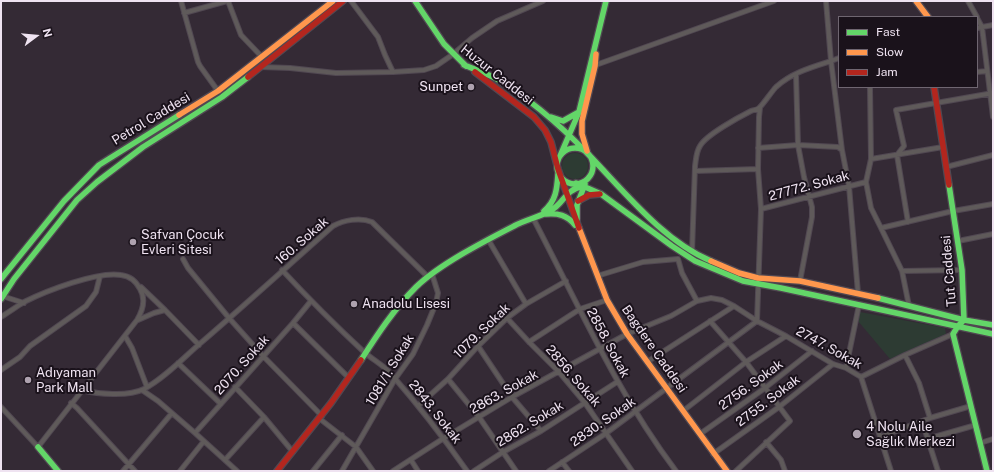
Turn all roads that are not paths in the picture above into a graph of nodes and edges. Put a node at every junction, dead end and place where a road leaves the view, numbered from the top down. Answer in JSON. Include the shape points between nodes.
{"nodes":[{"id":1,"x":181,"y":1,"type":"edge"},
{"id":2,"x":228,"y":1,"type":"edge"},
{"id":3,"x":334,"y":1,"type":"edge"},
{"id":4,"x":343,"y":1,"type":"edge"},
{"id":5,"x":351,"y":1,"type":"edge"},
{"id":6,"x":414,"y":1,"type":"edge"},
{"id":7,"x":529,"y":1,"type":"edge"},
{"id":8,"x":543,"y":1,"type":"edge"},
{"id":9,"x":606,"y":1,"type":"edge"},
{"id":10,"x":774,"y":1,"type":"edge"},
{"id":11,"x":826,"y":1,"type":"edge"},
{"id":12,"x":916,"y":1,"type":"edge"},
{"id":13,"x":968,"y":1,"type":"edge"},
{"id":14,"x":533,"y":6,"type":"junction"},
{"id":15,"x":184,"y":13,"type":"junction"},
{"id":16,"x":927,"y":16,"type":"edge"},
{"id":17,"x":976,"y":16,"type":"edge"},
{"id":18,"x":993,"y":25,"type":"edge"},
{"id":19,"x":980,"y":28,"type":"edge"},
{"id":20,"x":452,"y":54,"type":"junction"},
{"id":21,"x":262,"y":57,"type":"junction"},
{"id":22,"x":838,"y":58,"type":"edge"},
{"id":23,"x":831,"y":61,"type":"junction"},
{"id":24,"x":464,"y":64,"type":"junction"},
{"id":25,"x":592,"y":66,"type":"junction"},
{"id":26,"x":261,"y":67,"type":"junction"},
{"id":27,"x":987,"y":71,"type":"junction"},
{"id":28,"x":393,"y":72,"type":"junction"},
{"id":29,"x":978,"y":72,"type":"edge"},
{"id":30,"x":796,"y":74,"type":"junction"},
{"id":31,"x":870,"y":88,"type":"edge"},
{"id":32,"x":934,"y":88,"type":"edge"},
{"id":33,"x":218,"y":91,"type":"junction"},
{"id":34,"x":992,"y":94,"type":"edge"},
{"id":35,"x":936,"y":103,"type":"junction"},
{"id":36,"x":760,"y":108,"type":"junction"},
{"id":37,"x":579,"y":112,"type":"junction"},
{"id":38,"x":546,"y":115,"type":"junction"},
{"id":39,"x":993,"y":117,"type":"edge"},
{"id":40,"x":570,"y":136,"type":"junction"},
{"id":41,"x":798,"y":146,"type":"junction"},
{"id":42,"x":943,"y":147,"type":"junction"},
{"id":43,"x":758,"y":148,"type":"junction"},
{"id":44,"x":842,"y":150,"type":"junction"},
{"id":45,"x":587,"y":153,"type":"junction"},
{"id":46,"x":993,"y":154,"type":"edge"},
{"id":47,"x":897,"y":155,"type":"junction"},
{"id":48,"x":560,"y":156,"type":"junction"},
{"id":49,"x":871,"y":159,"type":"junction"},
{"id":50,"x":946,"y":167,"type":"junction"},
{"id":51,"x":758,"y":168,"type":"junction"},
{"id":52,"x":558,"y":169,"type":"junction"},
{"id":53,"x":695,"y":171,"type":"junction"},
{"id":54,"x":588,"y":178,"type":"junction"},
{"id":55,"x":866,"y":182,"type":"junction"},
{"id":56,"x":576,"y":183,"type":"junction"},
{"id":57,"x":584,"y":186,"type":"junction"},
{"id":58,"x":849,"y":186,"type":"junction"},
{"id":59,"x":566,"y":194,"type":"junction"},
{"id":60,"x":601,"y":194,"type":"junction"},
{"id":61,"x":809,"y":196,"type":"junction"},
{"id":62,"x":578,"y":201,"type":"junction"},
{"id":63,"x":993,"y":204,"type":"edge"},
{"id":64,"x":761,"y":209,"type":"junction"},
{"id":65,"x":953,"y":210,"type":"junction"},
{"id":66,"x":539,"y":215,"type":"junction"},
{"id":67,"x":533,"y":218,"type":"junction"},
{"id":68,"x":908,"y":222,"type":"junction"},
{"id":69,"x":881,"y":228,"type":"junction"},
{"id":70,"x":579,"y":229,"type":"junction"},
{"id":71,"x":993,"y":234,"type":"edge"},
{"id":72,"x":489,"y":241,"type":"junction"},
{"id":73,"x":958,"y":241,"type":"junction"},
{"id":74,"x":681,"y":252,"type":"junction"},
{"id":75,"x":692,"y":252,"type":"junction"},
{"id":76,"x":184,"y":259,"type":"dead end"},
{"id":77,"x":678,"y":259,"type":"junction"},
{"id":78,"x":282,"y":270,"type":"junction"},
{"id":79,"x":962,"y":270,"type":"junction"},
{"id":80,"x":902,"y":271,"type":"junction"},
{"id":81,"x":100,"y":276,"type":"junction"},
{"id":82,"x":430,"y":276,"type":"junction"},
{"id":83,"x":597,"y":276,"type":"junction"},
{"id":84,"x":758,"y":278,"type":"junction"},
{"id":85,"x":1,"y":279,"type":"edge"},
{"id":86,"x":566,"y":281,"type":"junction"},
{"id":87,"x":800,"y":281,"type":"junction"},
{"id":88,"x":135,"y":282,"type":"junction"},
{"id":89,"x":758,"y":285,"type":"junction"},
{"id":90,"x":858,"y":293,"type":"junction"},
{"id":91,"x":2,"y":297,"type":"edge"},
{"id":92,"x":607,"y":300,"type":"junction"},
{"id":93,"x":311,"y":301,"type":"junction"},
{"id":94,"x":697,"y":301,"type":"junction"},
{"id":95,"x":24,"y":303,"type":"junction"},
{"id":96,"x":526,"y":304,"type":"junction"},
{"id":97,"x":859,"y":305,"type":"junction"},
{"id":98,"x":734,"y":306,"type":"junction"},
{"id":99,"x":908,"y":306,"type":"junction"},
{"id":100,"x":580,"y":309,"type":"junction"},
{"id":101,"x":166,"y":310,"type":"junction"},
{"id":102,"x":1,"y":317,"type":"edge"},
{"id":103,"x":230,"y":318,"type":"junction"},
{"id":104,"x":507,"y":318,"type":"junction"},
{"id":105,"x":136,"y":320,"type":"junction"},
{"id":106,"x":964,"y":320,"type":"junction"},
{"id":107,"x":710,"y":321,"type":"junction"},
{"id":108,"x":757,"y":322,"type":"junction"},
{"id":109,"x":293,"y":323,"type":"junction"},
{"id":110,"x":993,"y":325,"type":"edge"},
{"id":111,"x":958,"y":326,"type":"junction"},
{"id":112,"x":627,"y":334,"type":"junction"},
{"id":113,"x":953,"y":334,"type":"junction"},
{"id":114,"x":992,"y":334,"type":"edge"},
{"id":115,"x":124,"y":336,"type":"junction"},
{"id":116,"x":786,"y":336,"type":"junction"},
{"id":117,"x":993,"y":340,"type":"edge"},
{"id":118,"x":528,"y":342,"type":"junction"},
{"id":119,"x":730,"y":343,"type":"junction"},
{"id":120,"x":199,"y":345,"type":"junction"},
{"id":121,"x":478,"y":346,"type":"junction"},
{"id":122,"x":600,"y":350,"type":"junction"},
{"id":123,"x":812,"y":352,"type":"junction"},
{"id":124,"x":365,"y":353,"type":"junction"},
{"id":125,"x":905,"y":355,"type":"junction"},
{"id":126,"x":263,"y":356,"type":"junction"},
{"id":127,"x":647,"y":362,"type":"junction"},
{"id":128,"x":746,"y":362,"type":"junction"},
{"id":129,"x":178,"y":363,"type":"junction"},
{"id":130,"x":833,"y":364,"type":"junction"},
{"id":131,"x":846,"y":368,"type":"junction"},
{"id":132,"x":1,"y":370,"type":"edge"},
{"id":133,"x":560,"y":372,"type":"junction"},
{"id":134,"x":861,"y":377,"type":"junction"},
{"id":135,"x":349,"y":378,"type":"junction"},
{"id":136,"x":395,"y":379,"type":"junction"},
{"id":137,"x":448,"y":379,"type":"junction"},
{"id":138,"x":617,"y":382,"type":"junction"},
{"id":139,"x":147,"y":387,"type":"junction"},
{"id":140,"x":235,"y":387,"type":"junction"},
{"id":141,"x":667,"y":387,"type":"junction"},
{"id":142,"x":765,"y":388,"type":"junction"},
{"id":143,"x":81,"y":390,"type":"junction"},
{"id":144,"x":142,"y":390,"type":"junction"},
{"id":145,"x":512,"y":397,"type":"junction"},
{"id":146,"x":71,"y":403,"type":"junction"},
{"id":147,"x":585,"y":403,"type":"junction"},
{"id":148,"x":221,"y":404,"type":"junction"},
{"id":149,"x":419,"y":406,"type":"junction"},
{"id":150,"x":971,"y":406,"type":"junction"},
{"id":151,"x":1,"y":407,"type":"edge"},
{"id":152,"x":779,"y":407,"type":"junction"},
{"id":153,"x":684,"y":411,"type":"junction"},
{"id":154,"x":636,"y":412,"type":"junction"},
{"id":155,"x":172,"y":413,"type":"junction"},
{"id":156,"x":264,"y":416,"type":"junction"},
{"id":157,"x":478,"y":417,"type":"junction"},
{"id":158,"x":321,"y":418,"type":"junction"},
{"id":159,"x":930,"y":418,"type":"junction"},
{"id":160,"x":922,"y":421,"type":"junction"},
{"id":161,"x":976,"y":424,"type":"junction"},
{"id":162,"x":541,"y":431,"type":"junction"},
{"id":163,"x":195,"y":433,"type":"junction"},
{"id":164,"x":606,"y":434,"type":"junction"},
{"id":165,"x":700,"y":434,"type":"junction"},
{"id":166,"x":342,"y":435,"type":"junction"},
{"id":167,"x":880,"y":437,"type":"junction"},
{"id":168,"x":444,"y":438,"type":"junction"},
{"id":169,"x":927,"y":439,"type":"junction"},
{"id":170,"x":993,"y":439,"type":"edge"},
{"id":171,"x":204,"y":441,"type":"junction"},
{"id":172,"x":766,"y":442,"type":"junction"},
{"id":173,"x":980,"y":443,"type":"junction"},
{"id":174,"x":38,"y":446,"type":"junction"},
{"id":175,"x":356,"y":447,"type":"junction"},
{"id":176,"x":293,"y":452,"type":"junction"},
{"id":177,"x":503,"y":452,"type":"junction"},
{"id":178,"x":714,"y":454,"type":"junction"},
{"id":179,"x":225,"y":460,"type":"junction"},
{"id":180,"x":411,"y":460,"type":"junction"},
{"id":181,"x":562,"y":462,"type":"junction"},
{"id":182,"x":129,"y":464,"type":"junction"},
{"id":183,"x":58,"y":471,"type":"edge"},
{"id":184,"x":123,"y":471,"type":"edge"},
{"id":185,"x":135,"y":471,"type":"edge"},
{"id":186,"x":180,"y":471,"type":"edge"},
{"id":187,"x":237,"y":471,"type":"edge"},
{"id":188,"x":278,"y":471,"type":"edge"},
{"id":189,"x":313,"y":471,"type":"edge"},
{"id":190,"x":342,"y":471,"type":"edge"},
{"id":191,"x":373,"y":471,"type":"edge"},
{"id":192,"x":393,"y":471,"type":"edge"},
{"id":193,"x":418,"y":471,"type":"edge"},
{"id":194,"x":467,"y":471,"type":"edge"},
{"id":195,"x":474,"y":471,"type":"edge"},
{"id":196,"x":516,"y":471,"type":"edge"},
{"id":197,"x":549,"y":471,"type":"edge"},
{"id":198,"x":569,"y":471,"type":"edge"},
{"id":199,"x":632,"y":471,"type":"edge"},
{"id":200,"x":676,"y":471,"type":"edge"},
{"id":201,"x":727,"y":471,"type":"edge"},
{"id":202,"x":736,"y":471,"type":"edge"},
{"id":203,"x":785,"y":471,"type":"edge"},
{"id":204,"x":891,"y":471,"type":"edge"},
{"id":205,"x":938,"y":471,"type":"edge"},
{"id":206,"x":987,"y":471,"type":"edge"}],
"edges":[{"from":1,"to":15,"type":"street"},
{"from":2,"to":15,"type":"street"},
{"from":2,"to":21,"type":"street","via":[[243,38]]},
{"from":3,"to":21,"type":"main road","name":"Petrol Caddesi"},
{"from":4,"to":26,"type":"main road"},
{"from":5,"to":28,"type":"street","via":[[378,37]]},
{"from":6,"to":20,"type":"main road","name":"Huzur Caddesi","via":[[438,38]]},
{"from":7,"to":14,"type":"street"},
{"from":8,"to":14,"type":"street"},
{"from":9,"to":25,"type":"main road"},
{"from":10,"to":25,"type":"street"},
{"from":11,"to":23,"type":"street"},
{"from":12,"to":16,"type":"main road"},
{"from":13,"to":17,"type":"street"},
{"from":14,"to":20,"type":"street","via":[[497,20]]},
{"from":15,"to":33,"type":"street","via":[[200,66]]},
{"from":18,"to":19,"type":"street"},
{"from":19,"to":27,"type":"street"},
{"from":20,"to":24,"type":"main road","name":"Huzur Caddesi"},
{"from":20,"to":28,"type":"street","via":[[428,69]]},
{"from":21,"to":33,"type":"main road","name":"Petrol Caddesi"},
{"from":22,"to":23,"type":"street"},
{"from":23,"to":30,"type":"street"},
{"from":23,"to":44,"type":"street"},
{"from":24,"to":38,"type":"main road","via":[[494,78]]},
{"from":24,"to":52,"type":"main road","name":"Huzur Caddesi","via":[[539,122],[550,138]]},
{"from":25,"to":37,"type":"main road"},
{"from":25,"to":45,"type":"main road","via":[[581,126]]},
{"from":26,"to":28,"type":"street","via":[[336,73]]},
{"from":26,"to":91,"type":"main road","via":[[222,97],[143,147],[97,182],[61,219]]},
{"from":27,"to":29,"type":"street"},
{"from":27,"to":34,"type":"street"},
{"from":30,"to":36,"type":"street","via":[[777,86]]},
{"from":30,"to":41,"type":"street"},
{"from":31,"to":49,"type":"street"},
{"from":32,"to":35,"type":"main road","name":"Tut Caddesi"},
{"from":33,"to":85,"type":"main road","name":"Petrol Caddesi","via":[[94,169],[64,201]]},
{"from":34,"to":35,"type":"street"},
{"from":34,"to":39,"type":"street"},
{"from":35,"to":42,"type":"main road","name":"Tut Caddesi"},
{"from":35,"to":47,"type":"street","via":[[896,110],[904,146]]},
{"from":36,"to":43,"type":"street","name":"27772. Sokak"},
{"from":36,"to":53,"type":"street","via":[[747,113],[707,138],[696,156]]},
{"from":37,"to":38,"type":"main road","via":[[563,121]]},
{"from":37,"to":40,"type":"main road"},
{"from":38,"to":40,"type":"main road"},
{"from":40,"to":45,"type":"main road"},
{"from":40,"to":48,"type":"main road"},
{"from":41,"to":43,"type":"street"},
{"from":41,"to":44,"type":"street","via":[[838,147]]},
{"from":41,"to":61,"type":"street"},
{"from":42,"to":47,"type":"street"},
{"from":42,"to":50,"type":"main road","name":"Tut Caddesi"},
{"from":43,"to":51,"type":"street","name":"27772. Sokak"},
{"from":44,"to":58,"type":"street"},
{"from":45,"to":48,"type":"main road","via":[[582,149],[571,148]]},
{"from":45,"to":54,"type":"main road","via":[[593,165]]},
{"from":45,"to":75,"type":"main road","via":[[644,212]]},
{"from":46,"to":50,"type":"street"},
{"from":47,"to":49,"type":"street"},
{"from":47,"to":68,"type":"street"},
{"from":48,"to":52,"type":"main road"},
{"from":49,"to":55,"type":"street"},
{"from":50,"to":65,"type":"main road","name":"Tut Caddesi"},
{"from":51,"to":53,"type":"street"},
{"from":51,"to":64,"type":"street","name":"27772. Sokak"},
{"from":52,"to":56,"type":"main road","via":[[566,180]]},
{"from":52,"to":59,"type":"main road","name":"Huzur Caddesi"},
{"from":52,"to":66,"type":"main road","via":[[554,199]]},
{"from":53,"to":75,"type":"street"},
{"from":54,"to":56,"type":"main road"},
{"from":54,"to":57,"type":"main road"},
{"from":55,"to":58,"type":"street","name":"27772. Sokak"},
{"from":55,"to":69,"type":"street","via":[[871,208]]},
{"from":56,"to":57,"type":"main road"},
{"from":57,"to":59,"type":"main road","via":[[574,188]]},
{"from":57,"to":60,"type":"main road"},
{"from":57,"to":62,"type":"main road"},
{"from":58,"to":61,"type":"street","name":"27772. Sokak"},
{"from":58,"to":90,"type":"street"},
{"from":59,"to":66,"type":"main road","via":[[552,209]]},
{"from":59,"to":70,"type":"main road","name":"Huzur Caddesi"},
{"from":60,"to":62,"type":"main road","via":[[587,196]]},
{"from":60,"to":74,"type":"main road"},
{"from":61,"to":64,"type":"street","name":"27772. Sokak"},
{"from":61,"to":87,"type":"street","via":[[812,217]]},
{"from":62,"to":70,"type":"main road","via":[[576,209]]},
{"from":63,"to":65,"type":"street"},
{"from":64,"to":84,"type":"street"},
{"from":65,"to":68,"type":"street"},
{"from":65,"to":73,"type":"main road","name":"Tut Caddesi"},
{"from":66,"to":67,"type":"main road"},
{"from":66,"to":70,"type":"main road","via":[[561,214]]},
{"from":67,"to":72,"type":"main road"},
{"from":67,"to":86,"type":"street","name":"2858. Sokak"},
{"from":68,"to":69,"type":"street"},
{"from":69,"to":80,"type":"street"},
{"from":70,"to":83,"type":"main road","name":"Bagdere Caddesi"},
{"from":71,"to":73,"type":"street"},
{"from":72,"to":82,"type":"main road"},
{"from":72,"to":96,"type":"street"},
{"from":73,"to":79,"type":"main road","name":"Tut Caddesi"},
{"from":74,"to":77,"type":"street"},
{"from":74,"to":89,"type":"main road","via":[[718,271]]},
{"from":75,"to":84,"type":"main road","via":[[718,265]]},
{"from":76,"to":103,"type":"street","via":[[188,268]]},
{"from":77,"to":83,"type":"street","via":[[643,262]]},
{"from":77,"to":94,"type":"street","via":[[682,273]]},
{"from":78,"to":82,"type":"street","name":"160. Sokak","via":[[339,222],[366,220],[376,225]]},
{"from":78,"to":93,"type":"street","name":"2843. Sokak"},
{"from":78,"to":103,"type":"street","name":"160. Sokak"},
{"from":79,"to":80,"type":"street"},
{"from":79,"to":106,"type":"main road","name":"Tut Caddesi"},
{"from":80,"to":99,"type":"street"},
{"from":81,"to":88,"type":"street","via":[[120,275]]},
{"from":81,"to":95,"type":"street","via":[[70,284]]},
{"from":81,"to":132,"type":"street","via":[[96,292],[86,306]]},
{"from":82,"to":124,"type":"main road","via":[[400,304]]},
{"from":82,"to":136,"type":"street","name":"1081/1. Sokak","via":[[438,293],[436,303],[413,354]]},
{"from":83,"to":92,"type":"main road","name":"Bagdere Caddesi"},
{"from":84,"to":87,"type":"main road"},
{"from":84,"to":89,"type":"street"},
{"from":86,"to":96,"type":"street","name":"1079. Sokak"},
{"from":86,"to":100,"type":"street","name":"2858. Sokak"},
{"from":87,"to":90,"type":"main road"},
{"from":88,"to":101,"type":"street"},
{"from":88,"to":105,"type":"street","via":[[141,289],[143,301]]},
{"from":89,"to":97,"type":"main road"},
{"from":89,"to":108,"type":"street"},
{"from":90,"to":99,"type":"main road"},
{"from":91,"to":95,"type":"street"},
{"from":92,"to":100,"type":"street"},
{"from":92,"to":112,"type":"main road","name":"Bagdere Caddesi"},
{"from":93,"to":109,"type":"street","name":"2070. Sokak"},
{"from":93,"to":124,"type":"street","name":"2843. Sokak"},
{"from":94,"to":98,"type":"street","name":"2747. Sokak","via":[[711,298]]},
{"from":94,"to":112,"type":"street","name":"2863. Sokak","via":[[671,316]]},
{"from":95,"to":102,"type":"street"},
{"from":96,"to":104,"type":"street","name":"1079. Sokak"},
{"from":97,"to":111,"type":"main road"},
{"from":97,"to":131,"type":"street"},
{"from":98,"to":107,"type":"street"},
{"from":98,"to":108,"type":"street","name":"2747. Sokak"},
{"from":99,"to":106,"type":"main road"},
{"from":100,"to":118,"type":"street"},
{"from":100,"to":122,"type":"street","name":"2858. Sokak"},
{"from":101,"to":105,"type":"street"},
{"from":101,"to":120,"type":"street"},
{"from":103,"to":120,"type":"street","name":"160. Sokak"},
{"from":103,"to":126,"type":"street"},
{"from":104,"to":118,"type":"street","name":"2856. Sokak"},
{"from":104,"to":121,"type":"street","name":"1079. Sokak"},
{"from":105,"to":115,"type":"street"},
{"from":106,"to":110,"type":"main road"},
{"from":106,"to":111,"type":"main road","name":"Tut Caddesi"},
{"from":107,"to":119,"type":"street"},
{"from":107,"to":127,"type":"street"},
{"from":108,"to":116,"type":"street","name":"2747. Sokak"},
{"from":108,"to":119,"type":"street","name":"2830. Sokak"},
{"from":109,"to":126,"type":"street","name":"2070. Sokak"},
{"from":109,"to":135,"type":"street"},
{"from":111,"to":113,"type":"main road","name":"Tut Caddesi"},
{"from":111,"to":114,"type":"main road"},
{"from":112,"to":122,"type":"street","name":"2863. Sokak"},
{"from":112,"to":127,"type":"main road","name":"Bagdere Caddesi"},
{"from":113,"to":125,"type":"street"},
{"from":113,"to":150,"type":"main road"},
{"from":114,"to":117,"type":"street"},
{"from":115,"to":139,"type":"street","via":[[132,348]]},
{"from":115,"to":143,"type":"street"},
{"from":116,"to":123,"type":"street","name":"2747. Sokak"},
{"from":116,"to":128,"type":"street"},
{"from":118,"to":133,"type":"street","name":"2856. Sokak"},
{"from":119,"to":128,"type":"street"},
{"from":119,"to":141,"type":"street","name":"2830. Sokak"},
{"from":120,"to":129,"type":"street","name":"160. Sokak"},
{"from":121,"to":137,"type":"street","name":"1079. Sokak"},
{"from":121,"to":145,"type":"street"},
{"from":122,"to":133,"type":"street","name":"2863. Sokak"},
{"from":122,"to":138,"type":"street","name":"2858. Sokak"},
{"from":123,"to":130,"type":"street","name":"2747. Sokak"},
{"from":123,"to":142,"type":"street","name":"2756. Sokak"},
{"from":124,"to":135,"type":"main road"},
{"from":124,"to":136,"type":"street","name":"2843. Sokak"},
{"from":125,"to":134,"type":"street"},
{"from":125,"to":159,"type":"street","via":[[919,383]]},
{"from":126,"to":140,"type":"street","name":"2070. Sokak"},
{"from":126,"to":158,"type":"street"},
{"from":127,"to":141,"type":"main road","name":"Bagdere Caddesi"},
{"from":128,"to":142,"type":"street"},
{"from":128,"to":153,"type":"street"},
{"from":129,"to":139,"type":"street","name":"160. Sokak"},
{"from":129,"to":148,"type":"street"},
{"from":130,"to":131,"type":"street","name":"2747. Sokak"},
{"from":130,"to":152,"type":"street","name":"2755. Sokak"},
{"from":131,"to":134,"type":"street","name":"2747. Sokak"},
{"from":133,"to":145,"type":"street","name":"2863. Sokak"},
{"from":133,"to":147,"type":"street","name":"2856. Sokak"},
{"from":134,"to":167,"type":"street","name":"2747. Sokak"},
{"from":135,"to":158,"type":"main road"},
{"from":136,"to":149,"type":"street","name":"2843. Sokak"},
{"from":136,"to":175,"type":"street","name":"1081/1. Sokak"},
{"from":137,"to":149,"type":"street","name":"1079. Sokak"},
{"from":137,"to":157,"type":"street"},
{"from":138,"to":147,"type":"street","name":"2862. Sokak"},
{"from":138,"to":154,"type":"street","name":"2858. Sokak"},
{"from":139,"to":144,"type":"street","name":"160. Sokak"},
{"from":140,"to":148,"type":"street","name":"2070. Sokak"},
{"from":140,"to":156,"type":"street"},
{"from":141,"to":153,"type":"main road","name":"Bagdere Caddesi"},
{"from":141,"to":154,"type":"street","name":"2830. Sokak"},
{"from":142,"to":152,"type":"street"},
{"from":142,"to":165,"type":"street","name":"2756. Sokak"},
{"from":143,"to":144,"type":"street","via":[[97,394]]},
{"from":143,"to":146,"type":"street"},
{"from":144,"to":155,"type":"street"},
{"from":145,"to":157,"type":"street","name":"2863. Sokak"},
{"from":145,"to":162,"type":"street"},
{"from":146,"to":174,"type":"street"},
{"from":146,"to":182,"type":"street"},
{"from":147,"to":162,"type":"street","name":"2862. Sokak"},
{"from":147,"to":164,"type":"street","name":"2856. Sokak"},
{"from":148,"to":163,"type":"street","name":"2070. Sokak"},
{"from":149,"to":168,"type":"street","name":"2843. Sokak"},
{"from":150,"to":159,"type":"street"},
{"from":150,"to":161,"type":"main road"},
{"from":151,"to":174,"type":"street"},
{"from":152,"to":172,"type":"street","via":[[790,422]]},
{"from":152,"to":178,"type":"street","name":"2755. Sokak"},
{"from":153,"to":165,"type":"main road","name":"Bagdere Caddesi"},
{"from":154,"to":164,"type":"street","name":"2830. Sokak"},
{"from":154,"to":200,"type":"street","name":"2858. Sokak"},
{"from":155,"to":163,"type":"street"},
{"from":155,"to":182,"type":"street"},
{"from":156,"to":176,"type":"street"},
{"from":156,"to":179,"type":"street"},
{"from":157,"to":168,"type":"street","name":"2863. Sokak"},
{"from":157,"to":177,"type":"street"},
{"from":158,"to":166,"type":"street"},
{"from":158,"to":176,"type":"main road"},
{"from":159,"to":160,"type":"street"},
{"from":160,"to":167,"type":"street"},
{"from":160,"to":169,"type":"street"},
{"from":161,"to":169,"type":"street"},
{"from":161,"to":173,"type":"main road"},
{"from":162,"to":177,"type":"street","name":"2862. Sokak"},
{"from":163,"to":171,"type":"street"},
{"from":164,"to":181,"type":"street","name":"2830. Sokak"},
{"from":164,"to":199,"type":"street","name":"2856. Sokak"},
{"from":165,"to":178,"type":"main road","name":"Bagdere Caddesi"},
{"from":166,"to":175,"type":"street"},
{"from":166,"to":189,"type":"street"},
{"from":167,"to":204,"type":"street","name":"2747. Sokak"},
{"from":168,"to":180,"type":"street","name":"2863. Sokak"},
{"from":168,"to":194,"type":"street","name":"2843. Sokak"},
{"from":169,"to":205,"type":"street"},
{"from":170,"to":173,"type":"street"},
{"from":171,"to":179,"type":"street"},
{"from":171,"to":186,"type":"street"},
{"from":172,"to":202,"type":"street"},
{"from":172,"to":203,"type":"street","via":[[781,460]]},
{"from":173,"to":206,"type":"main road"},
{"from":174,"to":183,"type":"main road"},
{"from":175,"to":190,"type":"street","name":"1081/1. Sokak"},
{"from":175,"to":191,"type":"street"},
{"from":176,"to":188,"type":"main road"},
{"from":177,"to":195,"type":"street","name":"2862. Sokak"},
{"from":177,"to":196,"type":"street"},
{"from":178,"to":201,"type":"main road","name":"Bagdere Caddesi"},
{"from":179,"to":187,"type":"street"},
{"from":180,"to":192,"type":"street","name":"2863. Sokak"},
{"from":180,"to":193,"type":"street"},
{"from":181,"to":197,"type":"street","name":"2830. Sokak"},
{"from":181,"to":198,"type":"street"},
{"from":182,"to":184,"type":"street"},
{"from":182,"to":185,"type":"street"}]}
